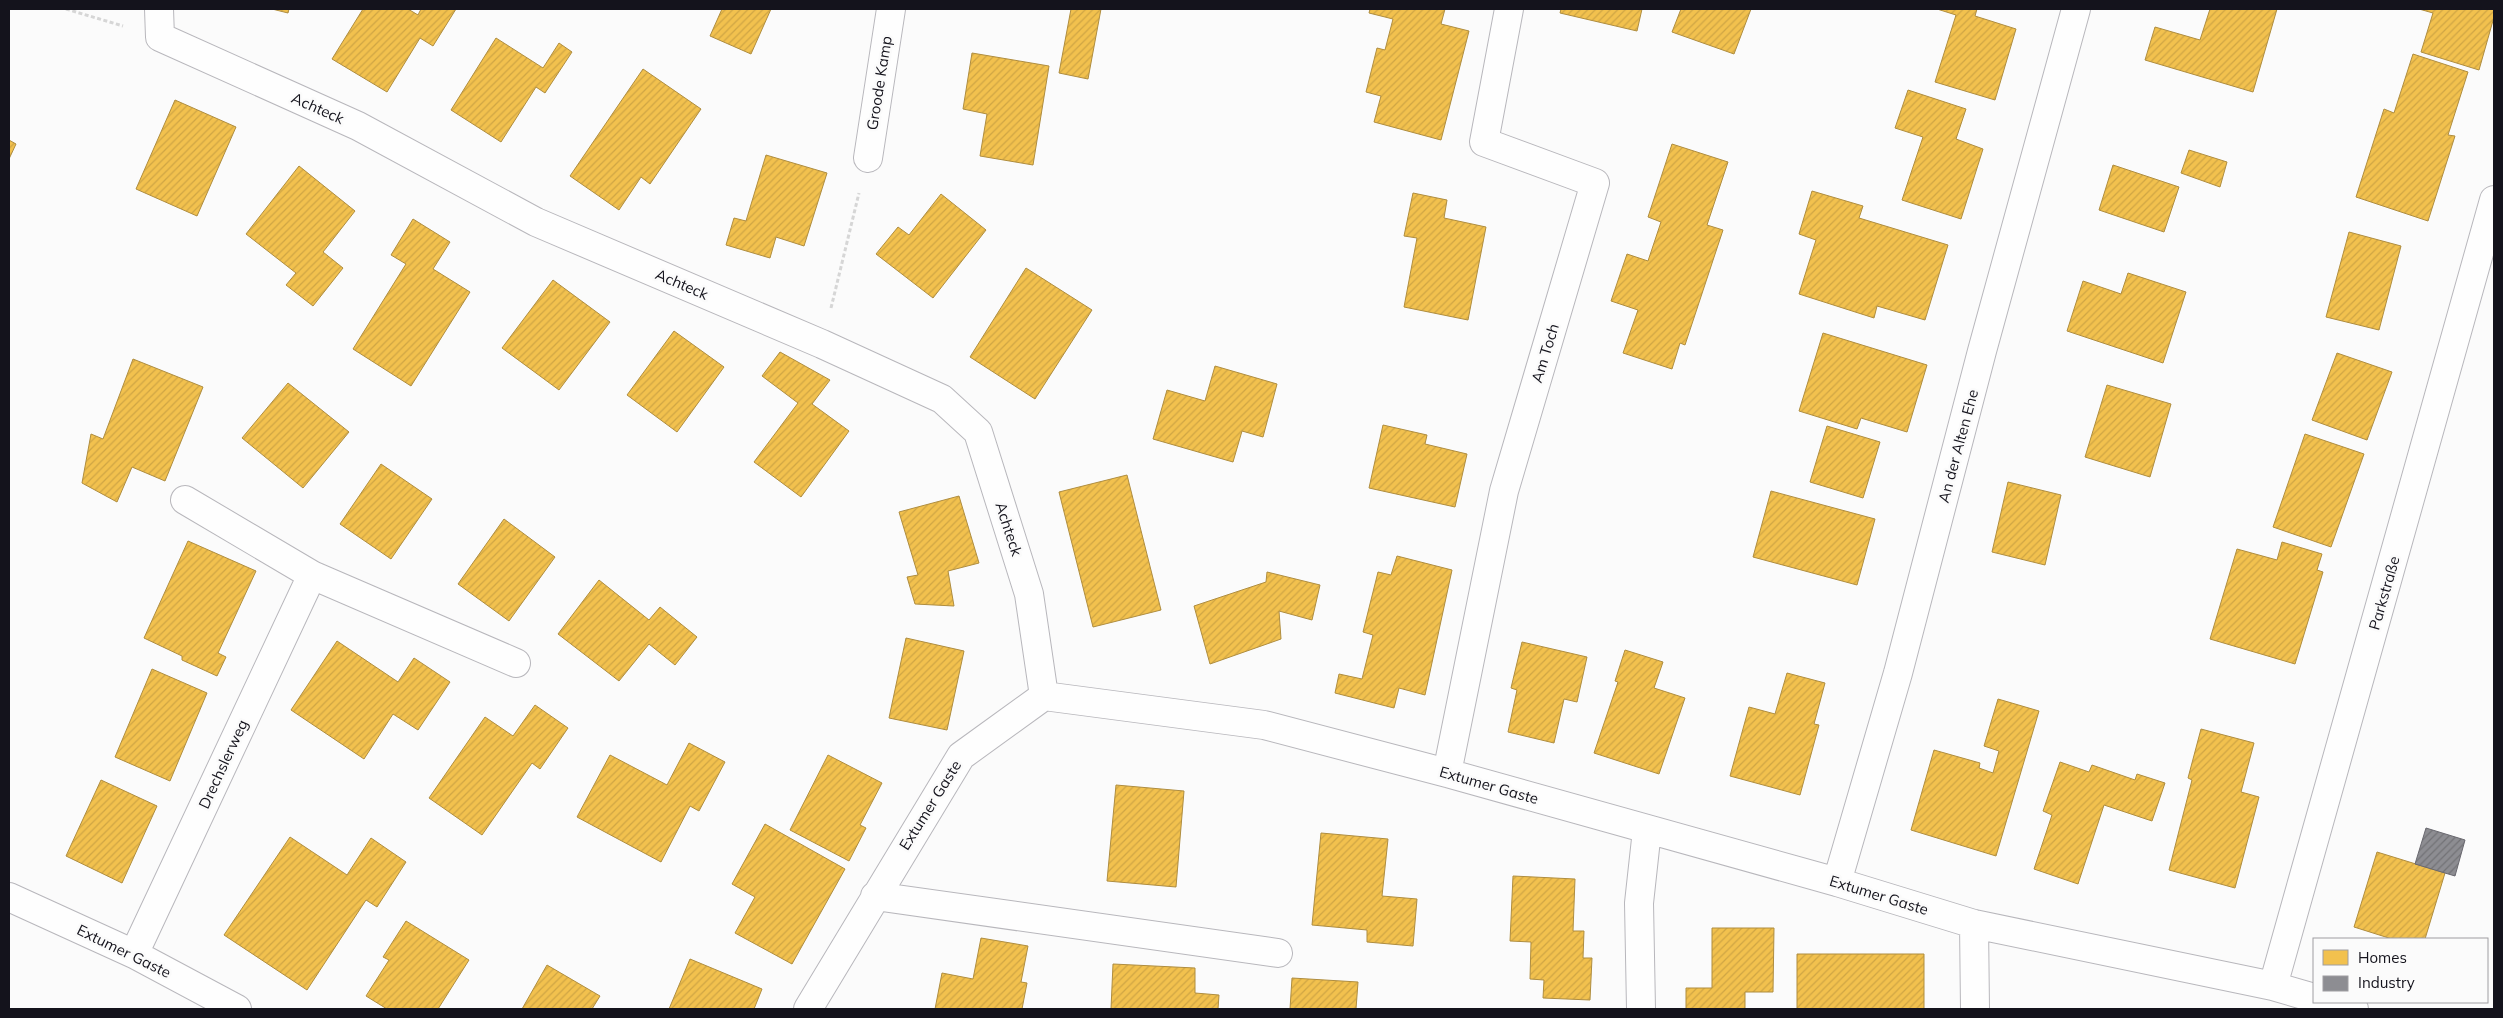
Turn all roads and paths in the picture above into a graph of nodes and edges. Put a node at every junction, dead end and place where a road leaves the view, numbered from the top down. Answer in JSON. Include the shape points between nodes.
{"nodes":[{"id":1,"x":66,"y":9,"type":"edge"},
{"id":2,"x":159,"y":9,"type":"edge"},
{"id":3,"x":891,"y":9,"type":"edge"},
{"id":4,"x":1509,"y":9,"type":"edge"},
{"id":5,"x":2076,"y":9,"type":"edge"},
{"id":6,"x":160,"y":38,"type":"junction"},
{"id":7,"x":868,"y":158,"type":"joint"},
{"id":8,"x":2494,"y":200,"type":"edge"},
{"id":9,"x":822,"y":344,"type":"junction"},
{"id":10,"x":185,"y":500,"type":"dead end"},
{"id":11,"x":312,"y":575,"type":"junction"},
{"id":12,"x":516,"y":663,"type":"dead end"},
{"id":13,"x":1044,"y":696,"type":"junction"},
{"id":14,"x":1447,"y":773,"type":"junction"},
{"id":15,"x":1648,"y":830,"type":"junction"},
{"id":16,"x":1837,"y":882,"type":"junction"},
{"id":17,"x":875,"y":896,"type":"junction"},
{"id":18,"x":9,"y":898,"type":"edge"},
{"id":19,"x":1974,"y":924,"type":"junction"},
{"id":20,"x":1278,"y":953,"type":"dead end"},
{"id":21,"x":134,"y":954,"type":"junction"},
{"id":22,"x":2274,"y":986,"type":"junction"},
{"id":23,"x":2313,"y":998,"type":"edge"},
{"id":24,"x":2332,"y":1003,"type":"edge"},
{"id":25,"x":237,"y":1009,"type":"edge"},
{"id":26,"x":808,"y":1009,"type":"edge"},
{"id":27,"x":1641,"y":1009,"type":"edge"},
{"id":28,"x":1975,"y":1009,"type":"edge"},
{"id":29,"x":2354,"y":1009,"type":"edge"}],
"edges":[{"from":1,"to":6,"type":"path"},
{"from":2,"to":6,"type":"street"},
{"from":3,"to":7,"type":"street","name":"Groode Kamp"},
{"from":4,"to":14,"type":"street","name":"Am Toch","via":[[1484,142],[1595,183],[1504,491]]},
{"from":5,"to":16,"type":"street","name":"An der Alten Ehe","via":[[1898,673]]},
{"from":6,"to":9,"type":"street","name":"Achteck","via":[[358,126],[536,222]]},
{"from":7,"to":9,"type":"path"},
{"from":8,"to":22,"type":"street","name":"Parkstraße"},
{"from":9,"to":13,"type":"street","name":"Achteck","via":[[942,399],[978,432],[1030,594]]},
{"from":10,"to":11,"type":"street"},
{"from":11,"to":12,"type":"street"},
{"from":11,"to":21,"type":"street","name":"Drechslerweg"},
{"from":13,"to":14,"type":"street","name":"Extumer Gaste","via":[[1264,725]]},
{"from":13,"to":17,"type":"street","name":"Extumer Gaste","via":[[961,756]]},
{"from":14,"to":15,"type":"street","name":"Extumer Gaste"},
{"from":15,"to":16,"type":"street","name":"Extumer Gaste"},
{"from":15,"to":27,"type":"street","via":[[1638,903]]},
{"from":16,"to":19,"type":"street","name":"Extumer Gaste"},
{"from":17,"to":20,"type":"street"},
{"from":17,"to":26,"type":"street","name":"Extumer Gaste"},
{"from":18,"to":21,"type":"street","name":"Extumer Gaste"},
{"from":19,"to":22,"type":"street","name":"Extumer Gaste"},
{"from":19,"to":28,"type":"street"},
{"from":21,"to":25,"type":"street","name":"Extumer Gaste"},
{"from":22,"to":23,"type":"street","name":"Extumer Gaste"},
{"from":24,"to":29,"type":"street"}]}
